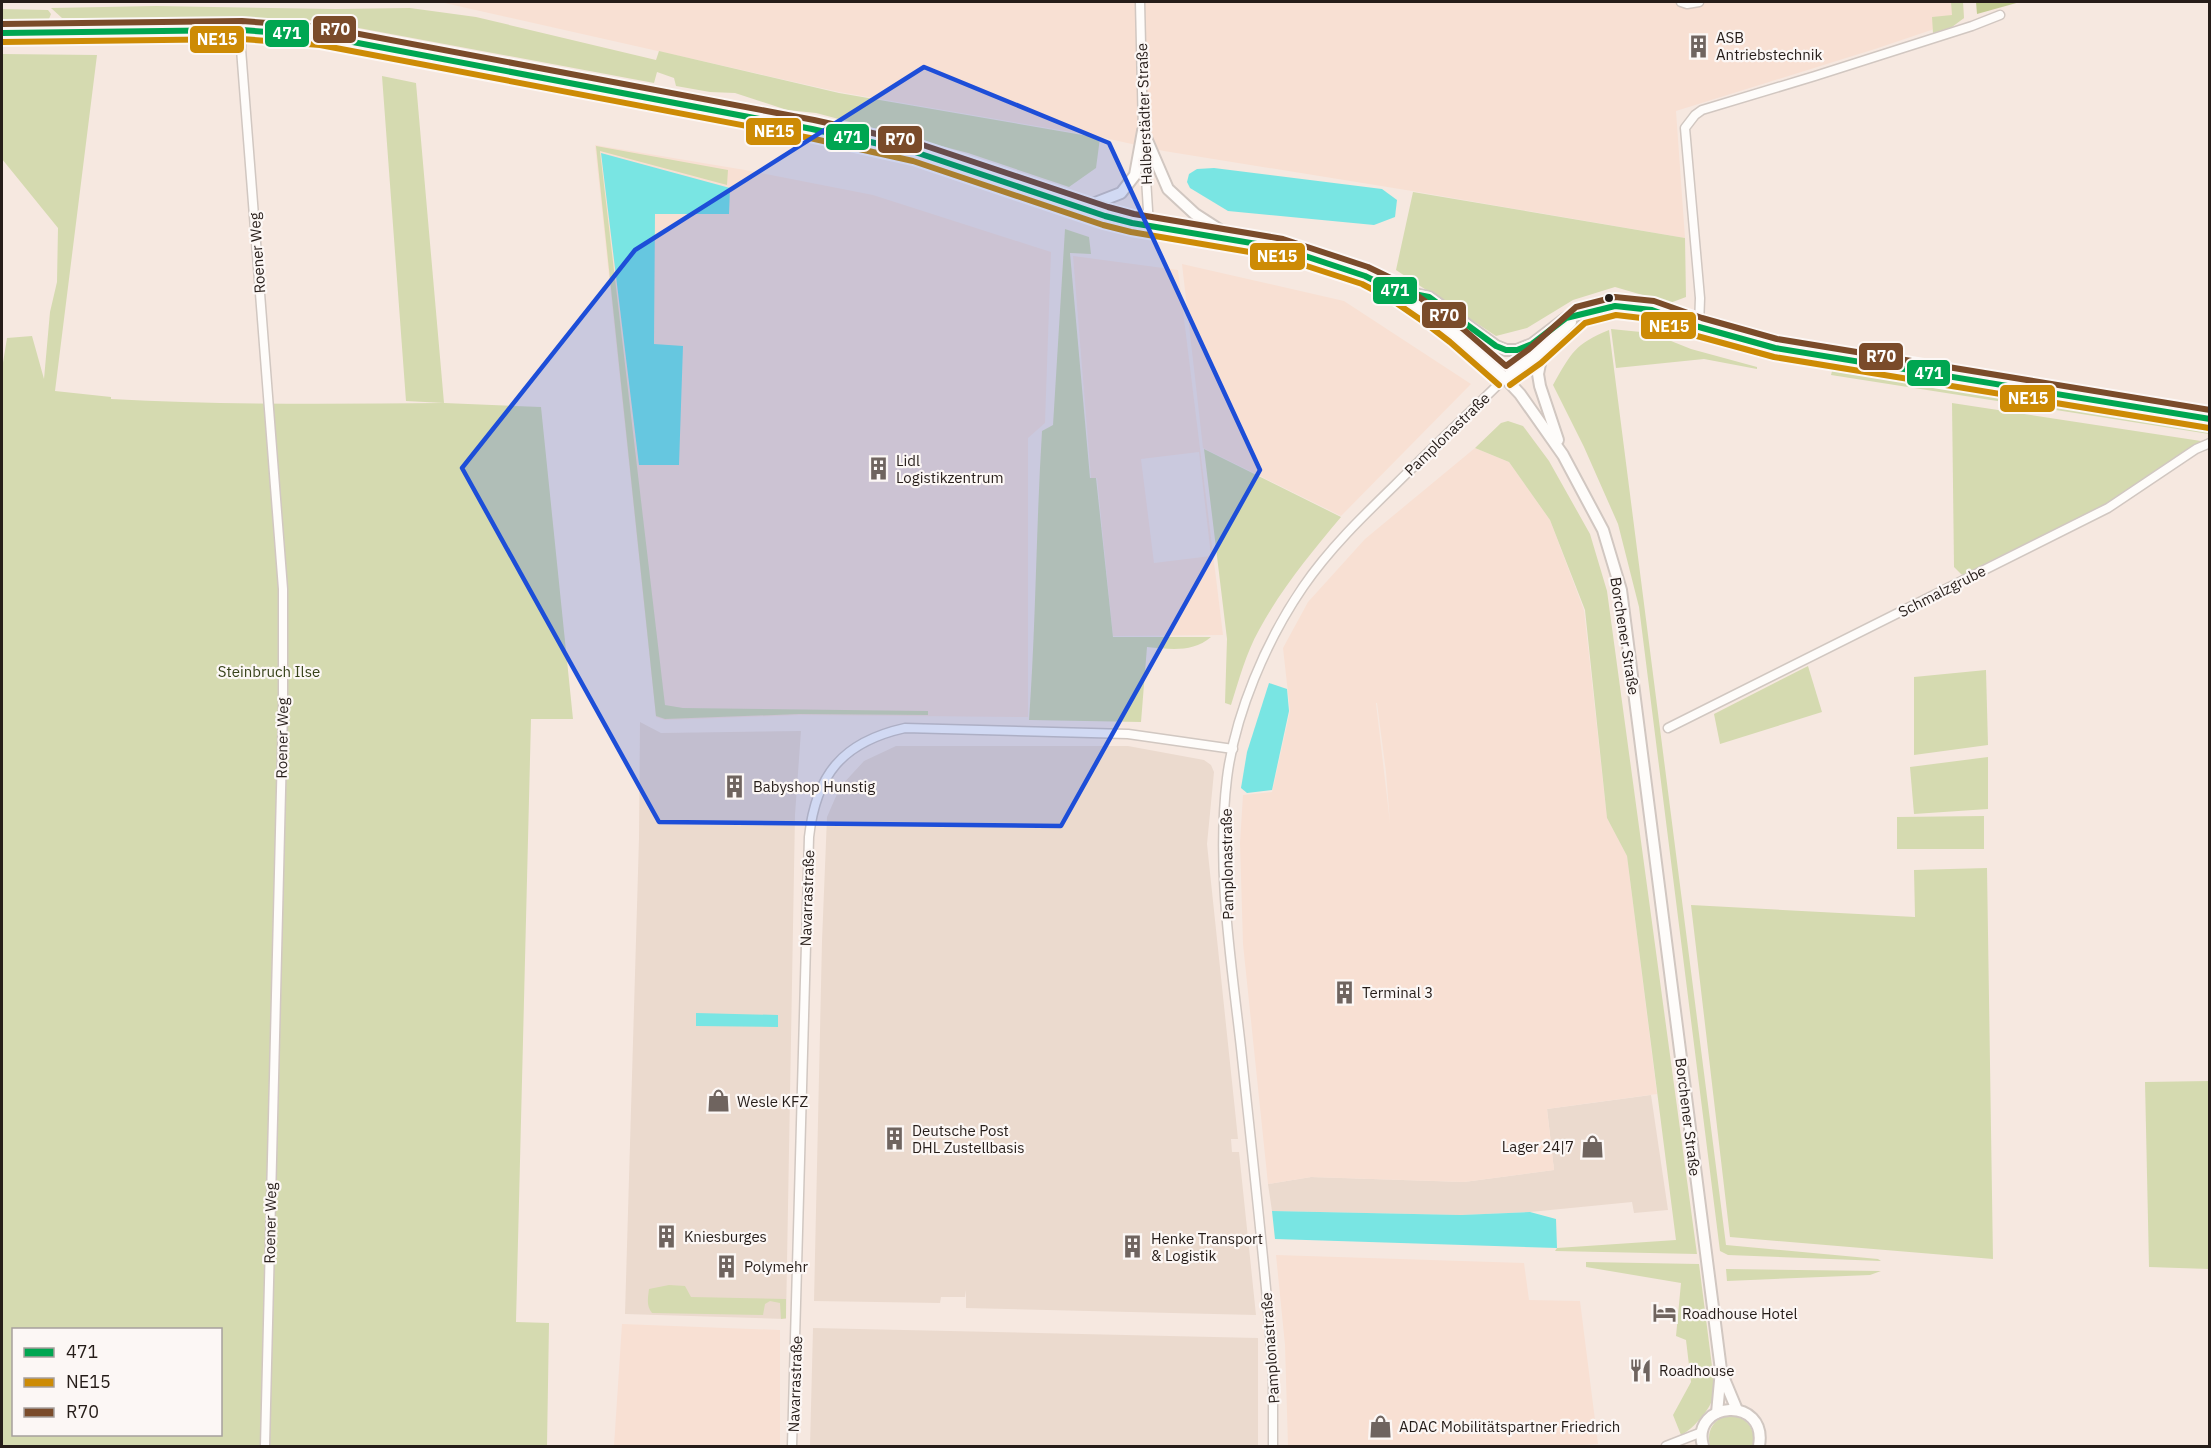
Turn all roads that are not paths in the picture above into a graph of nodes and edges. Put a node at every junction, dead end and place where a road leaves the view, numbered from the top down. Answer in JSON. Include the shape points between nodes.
{"nodes":[{"id":1,"x":1140,"y":2,"type":"edge"},
{"id":2,"x":1681,"y":2,"type":"edge"},
{"id":3,"x":1699,"y":2,"type":"edge"},
{"id":4,"x":2000,"y":15,"type":"dead end"},
{"id":5,"x":242,"y":30,"type":"junction"},
{"id":6,"x":2,"y":33,"type":"edge"},
{"id":7,"x":1143,"y":131,"type":"junction"},
{"id":8,"x":1080,"y":208,"type":"junction"},
{"id":9,"x":1149,"y":226,"type":"junction"},
{"id":10,"x":1235,"y":240,"type":"junction"},
{"id":11,"x":1394,"y":290,"type":"junction"},
{"id":12,"x":1581,"y":315,"type":"junction"},
{"id":13,"x":1699,"y":327,"type":"junction"},
{"id":14,"x":1543,"y":348,"type":"junction"},
{"id":15,"x":1505,"y":378,"type":"junction"},
{"id":16,"x":2210,"y":419,"type":"edge"},
{"id":17,"x":2210,"y":443,"type":"edge"},
{"id":18,"x":1563,"y":455,"type":"junction"},
{"id":19,"x":1668,"y":728,"type":"dead end"},
{"id":20,"x":1233,"y":749,"type":"junction"},
{"id":21,"x":1721,"y":1370,"type":"junction"},
{"id":22,"x":1737,"y":1410,"type":"junction"},
{"id":23,"x":1717,"y":1413,"type":"junction"},
{"id":24,"x":1702,"y":1432,"type":"junction"},
{"id":25,"x":264,"y":1446,"type":"edge"},
{"id":26,"x":792,"y":1446,"type":"edge"},
{"id":27,"x":1273,"y":1446,"type":"edge"},
{"id":28,"x":1666,"y":1446,"type":"edge"},
{"id":29,"x":1702,"y":1446,"type":"edge"},
{"id":30,"x":1759,"y":1446,"type":"edge"}],
"edges":[{"from":1,"to":7,"type":"street","name":"Halberstädter Straße"},
{"from":2,"to":3,"type":"street"},
{"from":4,"to":13,"type":"street","via":[[1695,115],[1685,128],[1700,298]]},
{"from":5,"to":6,"type":"main road","name":"Borchener Straße"},
{"from":5,"to":8,"type":"main road","name":"Borchener Straße","via":[[321,36],[812,129],[915,152]]},
{"from":5,"to":25,"type":"street","name":"Roener Weg","via":[[283,589]]},
{"from":7,"to":8,"type":"main road","via":[[1134,175],[1121,193]]},
{"from":7,"to":9,"type":"street","name":"Halberstädter Straße"},
{"from":7,"to":10,"type":"main road","via":[[1168,189],[1195,214]]},
{"from":8,"to":9,"type":"main road","name":"Borchener Straße"},
{"from":9,"to":10,"type":"main road","name":"Borchener Straße"},
{"from":10,"to":11,"type":"main road","name":"Borchener Straße","via":[[1281,248],[1365,276]]},
{"from":11,"to":12,"type":"main road","via":[[1430,297],[1506,350],[1532,344],[1566,318]]},
{"from":11,"to":15,"type":"main road","name":"Borchener Straße","via":[[1456,335]]},
{"from":12,"to":13,"type":"main road","via":[[1616,306],[1652,310]]},
{"from":12,"to":14,"type":"main road"},
{"from":13,"to":16,"type":"main road","via":[[1775,348]]},
{"from":14,"to":15,"type":"main road"},
{"from":14,"to":18,"type":"main road","via":[[1540,387]]},
{"from":15,"to":18,"type":"main road","name":"Borchener Straße"},
{"from":15,"to":20,"type":"street","name":"Pamplonastraße","via":[[1338,541],[1303,587],[1261,664]]},
{"from":17,"to":19,"type":"street","name":"Schmalzgrube","via":[[2108,508]]},
{"from":18,"to":21,"type":"main road","name":"Borchener Straße","via":[[1603,530],[1621,590]]},
{"from":20,"to":26,"type":"street","name":"Navarrastraße","via":[[1128,734],[905,728],[863,743],[839,761],[825,778],[812,811],[809,837]]},
{"from":20,"to":27,"type":"street","name":"Pamplonastraße","via":[[1224,825],[1225,899],[1267,1295]]},
{"from":21,"to":22,"type":"main road","name":"Borchener Straße"},
{"from":21,"to":23,"type":"main road","name":"Borchener Straße"},
{"from":22,"to":23,"type":"main road"},
{"from":22,"to":30,"type":"main road","via":[[1758,1426]]},
{"from":23,"to":24,"type":"main road"},
{"from":24,"to":28,"type":"street"},
{"from":24,"to":29,"type":"main road"}]}
